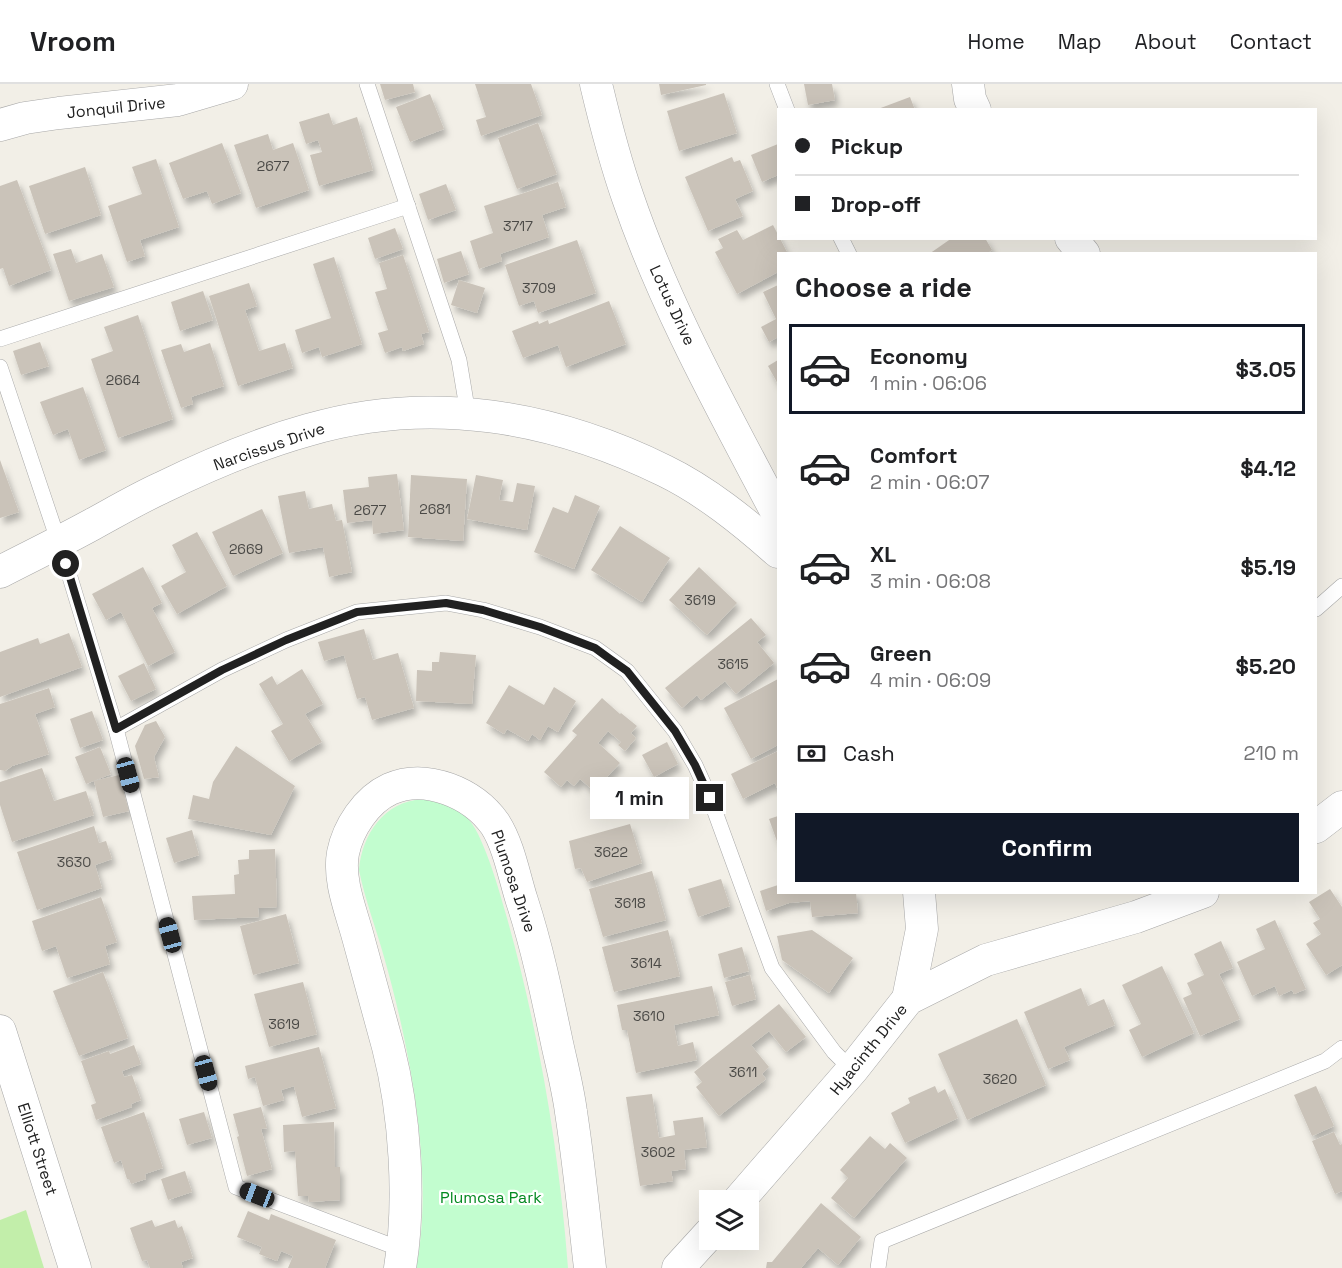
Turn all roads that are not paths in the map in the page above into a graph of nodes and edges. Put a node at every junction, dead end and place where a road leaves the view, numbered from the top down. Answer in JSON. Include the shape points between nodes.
{"nodes":[{"id":1,"x":232,"y":84,"type":"edge"},
{"id":2,"x":367,"y":84,"type":"edge"},
{"id":3,"x":596,"y":84,"type":"edge"},
{"id":4,"x":777,"y":84,"type":"edge"},
{"id":5,"x":968,"y":84,"type":"edge"},
{"id":6,"x":786,"y":108,"type":"edge"},
{"id":7,"x":974,"y":108,"type":"edge"},
{"id":8,"x":0,"y":125,"type":"edge"},
{"id":9,"x":408,"y":206,"type":"junction"},
{"id":10,"x":1073,"y":240,"type":"edge"},
{"id":11,"x":1082,"y":252,"type":"edge"},
{"id":12,"x":0,"y":339,"type":"edge"},
{"id":13,"x":0,"y":367,"type":"edge"},
{"id":14,"x":468,"y":414,"type":"junction"},
{"id":15,"x":777,"y":513,"type":"edge"},
{"id":16,"x":59,"y":543,"type":"junction"},
{"id":17,"x":777,"y":551,"type":"edge"},
{"id":18,"x":0,"y":572,"type":"edge"},
{"id":19,"x":1342,"y":585,"type":"edge"},
{"id":20,"x":1317,"y":608,"type":"edge"},
{"id":21,"x":116,"y":729,"type":"junction"},
{"id":22,"x":1342,"y":807,"type":"edge"},
{"id":23,"x":1317,"y":826,"type":"edge"},
{"id":24,"x":919,"y":894,"type":"edge"},
{"id":25,"x":1192,"y":894,"type":"edge"},
{"id":26,"x":1153,"y":901,"type":"edge"},
{"id":27,"x":908,"y":999,"type":"junction"},
{"id":28,"x":0,"y":1031,"type":"edge"},
{"id":29,"x":1342,"y":1048,"type":"edge"},
{"id":30,"x":852,"y":1070,"type":"junction"},
{"id":31,"x":748,"y":1190,"type":"edge"},
{"id":32,"x":699,"y":1245,"type":"edge"},
{"id":33,"x":402,"y":1259,"type":"edge"},
{"id":34,"x":75,"y":1268,"type":"edge"},
{"id":35,"x":590,"y":1268,"type":"edge"},
{"id":36,"x":678,"y":1268,"type":"edge"},
{"id":37,"x":878,"y":1268,"type":"edge"}],
"edges":[{"from":1,"to":8,"type":"street","name":"Jonquil Drive","via":[[178,100],[58,113]]},
{"from":2,"to":9,"type":"lane"},
{"from":3,"to":15,"type":"street","name":"Lotus Drive","via":[[628,198],[654,265]]},
{"from":4,"to":6,"type":"lane"},
{"from":5,"to":7,"type":"street"},
{"from":9,"to":12,"type":"lane"},
{"from":9,"to":14,"type":"lane","via":[[459,360]]},
{"from":10,"to":11,"type":"street"},
{"from":13,"to":16,"type":"lane"},
{"from":14,"to":16,"type":"street","name":"Narcissus Drive","via":[[420,412],[309,429],[160,488]]},
{"from":14,"to":17,"type":"street","name":"Narcissus Drive","via":[[520,420],[565,432],[666,472],[729,511]]},
{"from":16,"to":18,"type":"street","name":"Narcissus Drive"},
{"from":16,"to":21,"type":"lane"},
{"from":19,"to":20,"type":"lane"},
{"from":21,"to":30,"type":"lane","via":[[222,670],[357,612],[446,603],[540,627],[595,648],[627,671],[675,731],[710,798],[772,968],[834,1052]]},
{"from":21,"to":33,"type":"lane","via":[[236,1187]]},
{"from":22,"to":23,"type":"street"},
{"from":24,"to":27,"type":"street","via":[[922,929]]},
{"from":25,"to":26,"type":"street","name":"Hyacinth Drive"},
{"from":26,"to":27,"type":"street","name":"Hyacinth Drive","via":[[986,960]]},
{"from":27,"to":30,"type":"street","name":"Hyacinth Drive"},
{"from":28,"to":34,"type":"street","name":"Elliott Street"},
{"from":29,"to":37,"type":"lane","via":[[1325,1061],[882,1241]]},
{"from":30,"to":31,"type":"street","name":"Hyacinth Drive"},
{"from":32,"to":36,"type":"street"},
{"from":33,"to":35,"type":"street","name":"Plumosa Drive","via":[[406,1193],[400,1116],[389,1052],[346,894],[342,863],[349,834],[369,804],[400,785],[419,783],[470,800],[491,819],[504,843],[542,972],[571,1111]]}]}
